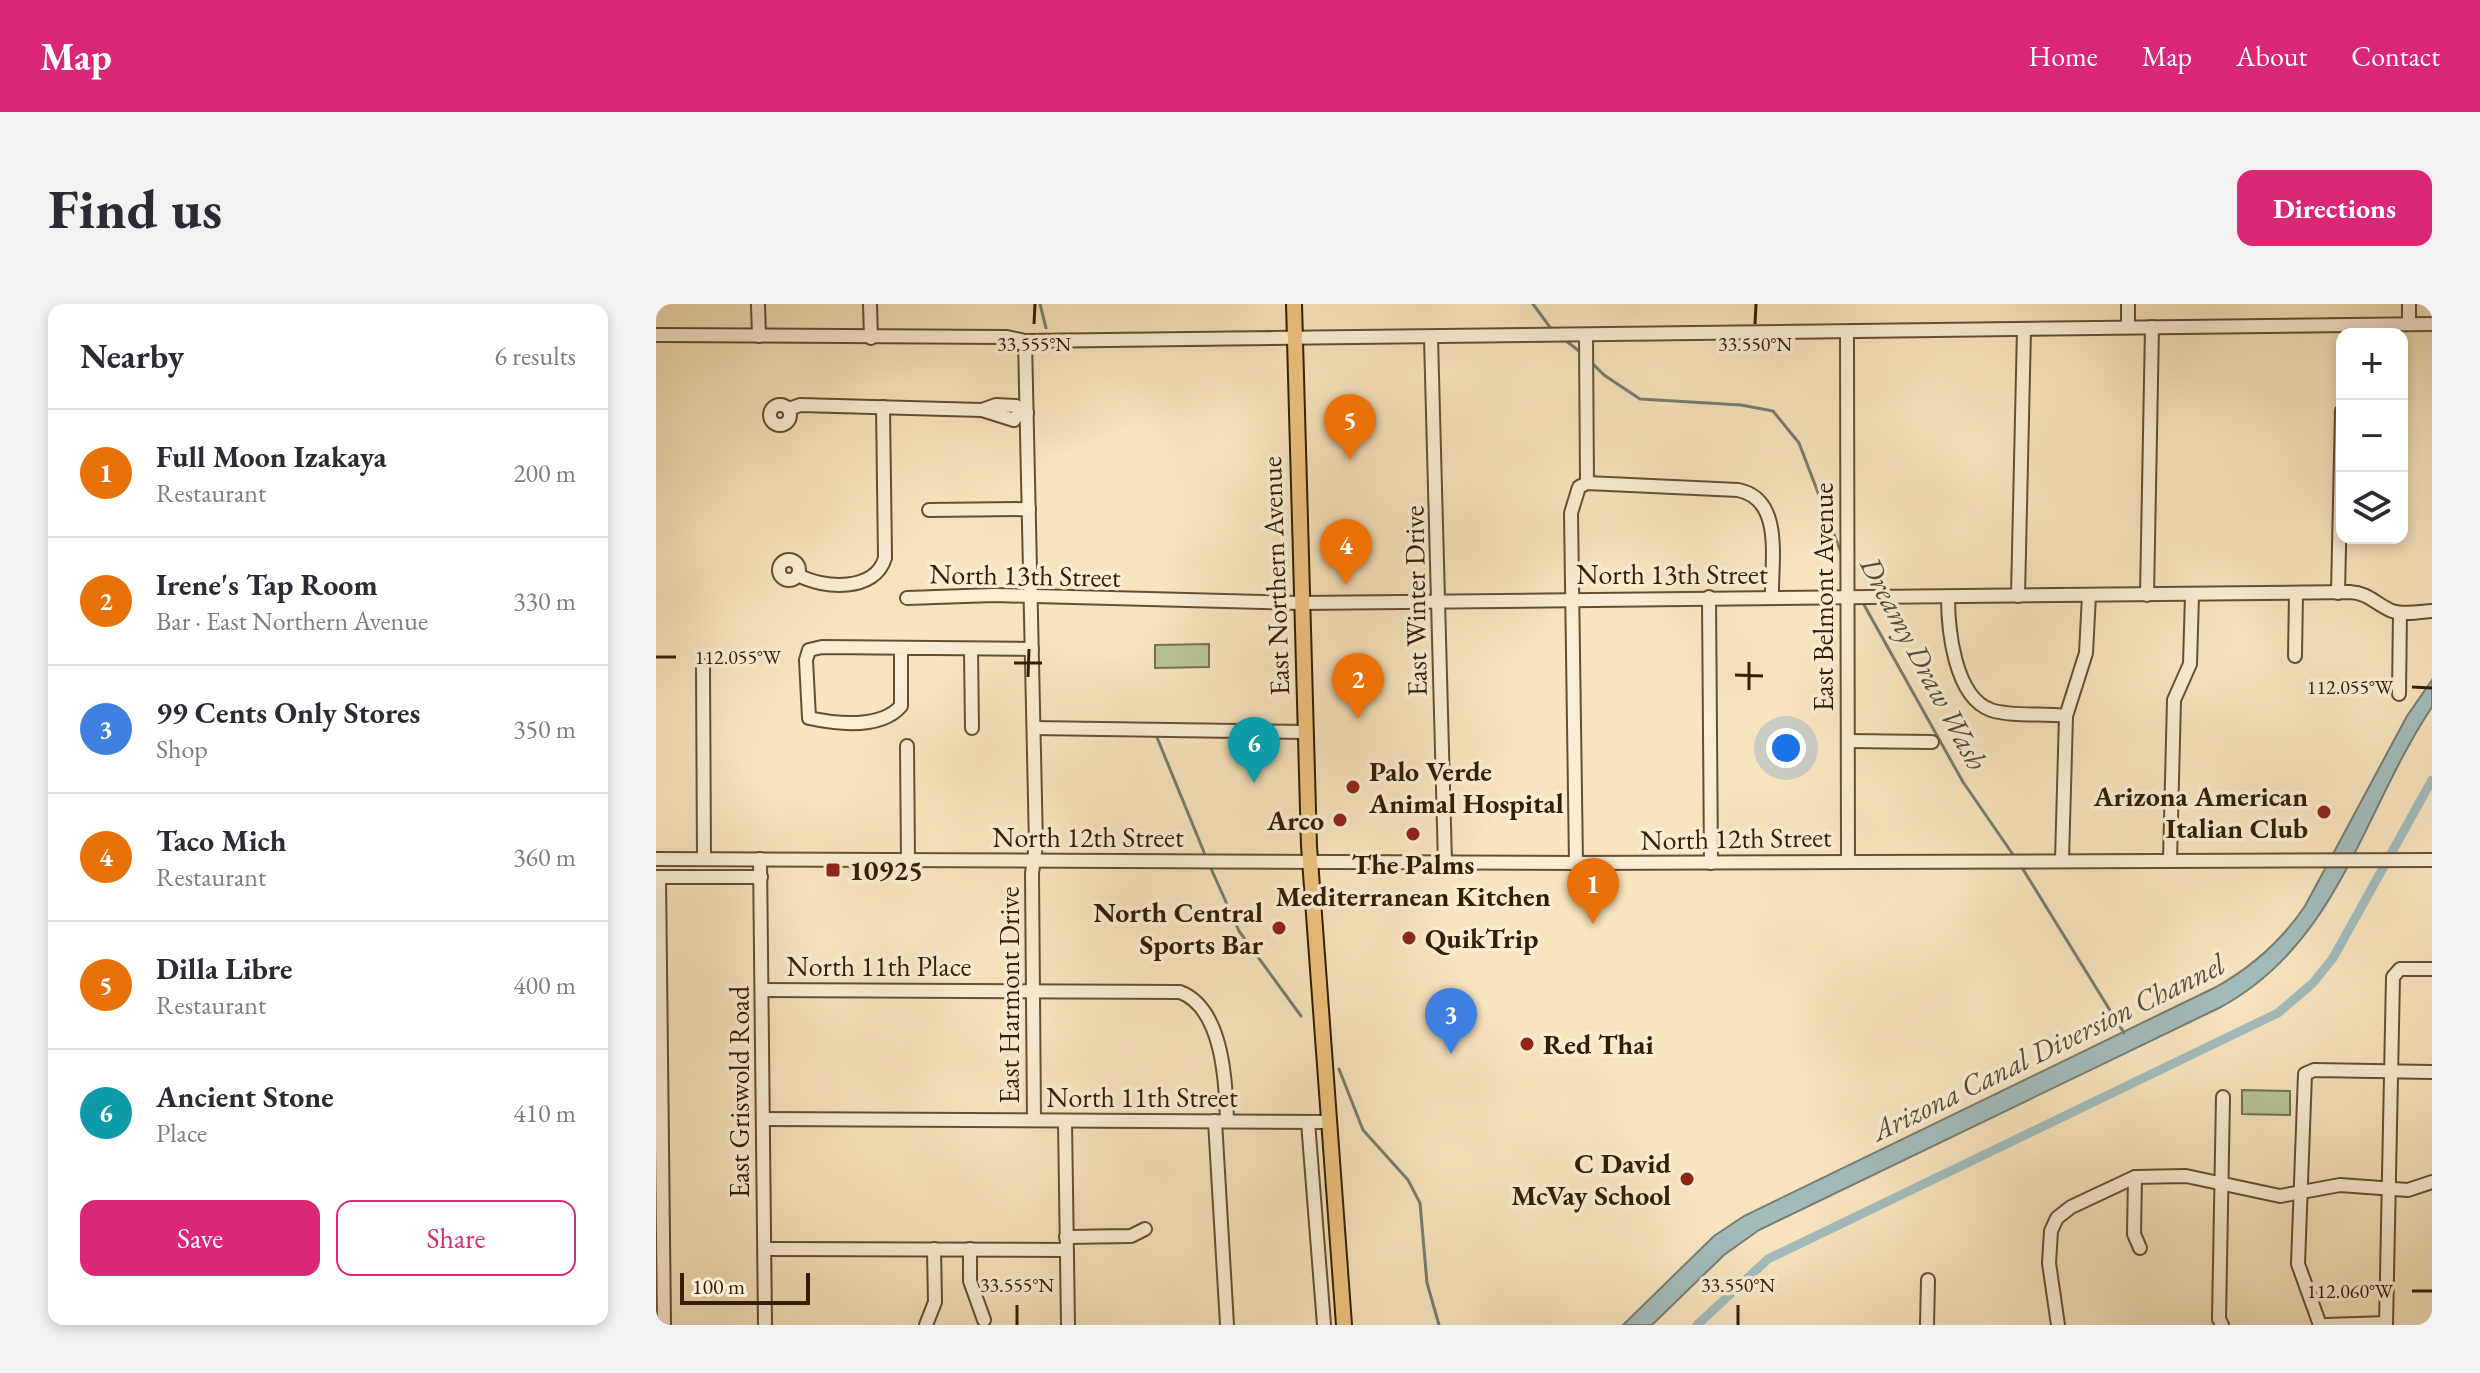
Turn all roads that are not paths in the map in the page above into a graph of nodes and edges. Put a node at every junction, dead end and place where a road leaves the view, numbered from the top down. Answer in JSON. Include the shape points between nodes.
{"nodes":[{"id":1,"x":758,"y":304,"type":"edge"},
{"id":2,"x":870,"y":304,"type":"edge"},
{"id":3,"x":1294,"y":304,"type":"edge"},
{"id":4,"x":2128,"y":304,"type":"edge"},
{"id":5,"x":2409,"y":304,"type":"edge"},
{"id":6,"x":2409,"y":324,"type":"junction"},
{"id":7,"x":2432,"y":324,"type":"edge"},
{"id":8,"x":2128,"y":327,"type":"junction"},
{"id":9,"x":2152,"y":327,"type":"junction"},
{"id":10,"x":2357,"y":328,"type":"edge"},
{"id":11,"x":2024,"y":329,"type":"junction"},
{"id":12,"x":2336,"y":329,"type":"edge"},
{"id":13,"x":1847,"y":333,"type":"junction"},
{"id":14,"x":656,"y":335,"type":"edge"},
{"id":15,"x":759,"y":336,"type":"junction"},
{"id":16,"x":1586,"y":337,"type":"junction"},
{"id":17,"x":871,"y":338,"type":"junction"},
{"id":18,"x":1431,"y":338,"type":"junction"},
{"id":19,"x":1294,"y":340,"type":"junction"},
{"id":20,"x":1025,"y":341,"type":"junction"},
{"id":21,"x":883,"y":407,"type":"junction"},
{"id":22,"x":789,"y":409,"type":"dead end"},
{"id":23,"x":1023,"y":413,"type":"junction"},
{"id":24,"x":2341,"y":472,"type":"edge"},
{"id":25,"x":1583,"y":485,"type":"junction"},
{"id":26,"x":1029,"y":509,"type":"junction"},
{"id":27,"x":929,"y":510,"type":"dead end"},
{"id":28,"x":798,"y":575,"type":"dead end"},
{"id":29,"x":2338,"y":593,"type":"junction"},
{"id":30,"x":2296,"y":594,"type":"junction"},
{"id":31,"x":2089,"y":595,"type":"junction"},
{"id":32,"x":2147,"y":595,"type":"junction"},
{"id":33,"x":2192,"y":595,"type":"junction"},
{"id":34,"x":2018,"y":596,"type":"junction"},
{"id":35,"x":1709,"y":597,"type":"junction"},
{"id":36,"x":1772,"y":597,"type":"junction"},
{"id":37,"x":1846,"y":597,"type":"junction"},
{"id":38,"x":1948,"y":597,"type":"junction"},
{"id":39,"x":907,"y":598,"type":"dead end"},
{"id":40,"x":1031,"y":598,"type":"junction"},
{"id":41,"x":1572,"y":599,"type":"junction"},
{"id":42,"x":1440,"y":601,"type":"junction"},
{"id":43,"x":1301,"y":603,"type":"junction"},
{"id":44,"x":2432,"y":611,"type":"edge"},
{"id":45,"x":2400,"y":613,"type":"junction"},
{"id":46,"x":901,"y":648,"type":"junction"},
{"id":47,"x":971,"y":649,"type":"junction"},
{"id":48,"x":1032,"y":649,"type":"junction"},
{"id":49,"x":2295,"y":656,"type":"dead end"},
{"id":50,"x":703,"y":666,"type":"dead end"},
{"id":51,"x":2399,"y":694,"type":"dead end"},
{"id":52,"x":2066,"y":716,"type":"junction"},
{"id":53,"x":972,"y":728,"type":"dead end"},
{"id":54,"x":1034,"y":728,"type":"junction"},
{"id":55,"x":1305,"y":732,"type":"junction"},
{"id":56,"x":1848,"y":741,"type":"junction"},
{"id":57,"x":1932,"y":742,"type":"dead end"},
{"id":58,"x":907,"y":746,"type":"dead end"},
{"id":59,"x":656,"y":859,"type":"edge"},
{"id":60,"x":704,"y":859,"type":"junction"},
{"id":61,"x":760,"y":859,"type":"junction"},
{"id":62,"x":908,"y":860,"type":"junction"},
{"id":63,"x":1034,"y":860,"type":"junction"},
{"id":64,"x":2062,"y":860,"type":"junction"},
{"id":65,"x":2170,"y":860,"type":"junction"},
{"id":66,"x":2432,"y":860,"type":"edge"},
{"id":67,"x":1848,"y":861,"type":"junction"},
{"id":68,"x":1310,"y":862,"type":"junction"},
{"id":69,"x":1445,"y":863,"type":"junction"},
{"id":70,"x":1576,"y":863,"type":"junction"},
{"id":71,"x":1711,"y":863,"type":"junction"},
{"id":72,"x":658,"y":877,"type":"edge"},
{"id":73,"x":761,"y":877,"type":"junction"},
{"id":74,"x":2432,"y":969,"type":"edge"},
{"id":75,"x":763,"y":990,"type":"junction"},
{"id":76,"x":1033,"y":990,"type":"junction"},
{"id":77,"x":2392,"y":1072,"type":"junction"},
{"id":78,"x":2432,"y":1072,"type":"edge"},
{"id":79,"x":2223,"y":1097,"type":"dead end"},
{"id":80,"x":763,"y":1119,"type":"junction"},
{"id":81,"x":1034,"y":1120,"type":"junction"},
{"id":82,"x":1065,"y":1121,"type":"junction"},
{"id":83,"x":1221,"y":1121,"type":"junction"},
{"id":84,"x":1308,"y":1122,"type":"junction"},
{"id":85,"x":1329,"y":1122,"type":"junction"},
{"id":86,"x":2135,"y":1177,"type":"junction"},
{"id":87,"x":2432,"y":1182,"type":"edge"},
{"id":88,"x":2222,"y":1183,"type":"junction"},
{"id":89,"x":2388,"y":1188,"type":"junction"},
{"id":90,"x":2300,"y":1193,"type":"junction"},
{"id":91,"x":1145,"y":1229,"type":"dead end"},
{"id":92,"x":1066,"y":1243,"type":"junction"},
{"id":93,"x":2140,"y":1248,"type":"dead end"},
{"id":94,"x":765,"y":1249,"type":"junction"},
{"id":95,"x":934,"y":1249,"type":"junction"},
{"id":96,"x":970,"y":1249,"type":"junction"},
{"id":97,"x":1928,"y":1280,"type":"dead end"},
{"id":98,"x":984,"y":1320,"type":"dead end"},
{"id":99,"x":2386,"y":1324,"type":"edge"},
{"id":100,"x":664,"y":1325,"type":"edge"},
{"id":101,"x":765,"y":1325,"type":"edge"},
{"id":102,"x":780,"y":1325,"type":"edge"},
{"id":103,"x":926,"y":1325,"type":"edge"},
{"id":104,"x":1068,"y":1325,"type":"edge"},
{"id":105,"x":1227,"y":1325,"type":"edge"},
{"id":106,"x":1324,"y":1325,"type":"edge"},
{"id":107,"x":1344,"y":1325,"type":"edge"},
{"id":108,"x":1927,"y":1325,"type":"edge"},
{"id":109,"x":2058,"y":1325,"type":"edge"},
{"id":110,"x":2222,"y":1325,"type":"edge"},
{"id":111,"x":2320,"y":1325,"type":"edge"},
{"id":112,"x":2326,"y":1325,"type":"edge"}],
"edges":[{"from":1,"to":15,"type":"street"},
{"from":2,"to":17,"type":"street"},
{"from":3,"to":19,"type":"main road","name":"East Northern Avenue"},
{"from":4,"to":8,"type":"street"},
{"from":5,"to":6,"type":"street"},
{"from":6,"to":7,"type":"street"},
{"from":6,"to":10,"type":"street"},
{"from":8,"to":9,"type":"street"},
{"from":8,"to":11,"type":"street"},
{"from":9,"to":12,"type":"street"},
{"from":9,"to":32,"type":"street"},
{"from":11,"to":13,"type":"street"},
{"from":11,"to":34,"type":"street"},
{"from":13,"to":16,"type":"street"},
{"from":13,"to":37,"type":"street","name":"East Belmont Avenue"},
{"from":14,"to":15,"type":"street"},
{"from":15,"to":17,"type":"street"},
{"from":16,"to":18,"type":"street"},
{"from":16,"to":25,"type":"street"},
{"from":17,"to":20,"type":"street"},
{"from":18,"to":19,"type":"street"},
{"from":18,"to":42,"type":"street","name":"East Winter Drive"},
{"from":19,"to":20,"type":"street"},
{"from":19,"to":43,"type":"main road","name":"East Northern Avenue"},
{"from":20,"to":23,"type":"street","name":"East Harmont Drive"},
{"from":21,"to":22,"type":"street"},
{"from":21,"to":23,"type":"street","via":[[982,410],[996,405],[1016,406]]},
{"from":21,"to":28,"type":"street","via":[[885,558],[877,576],[856,583],[811,582]]},
{"from":23,"to":26,"type":"street","name":"East Harmont Drive"},
{"from":24,"to":29,"type":"street"},
{"from":25,"to":36,"type":"street","via":[[1738,490],[1763,503],[1770,521]]},
{"from":25,"to":41,"type":"street","via":[[1571,504]]},
{"from":26,"to":27,"type":"street"},
{"from":26,"to":40,"type":"street","name":"East Harmont Drive"},
{"from":29,"to":30,"type":"street","name":"North 13th Street"},
{"from":29,"to":45,"type":"street","name":"North 13th Street","via":[[2364,593]]},
{"from":30,"to":33,"type":"street","name":"North 13th Street"},
{"from":30,"to":49,"type":"street"},
{"from":31,"to":32,"type":"street","name":"North 13th Street"},
{"from":31,"to":34,"type":"street","name":"North 13th Street"},
{"from":31,"to":52,"type":"street","via":[[2086,653]]},
{"from":32,"to":33,"type":"street","name":"North 13th Street"},
{"from":33,"to":65,"type":"street","via":[[2190,664],[2174,700]]},
{"from":34,"to":38,"type":"street","name":"North 13th Street"},
{"from":35,"to":36,"type":"street","name":"North 13th Street"},
{"from":35,"to":41,"type":"street","name":"North 13th Street"},
{"from":35,"to":71,"type":"street"},
{"from":36,"to":37,"type":"street","name":"North 13th Street"},
{"from":37,"to":38,"type":"street","name":"North 13th Street"},
{"from":37,"to":56,"type":"street","name":"East Belmont Avenue"},
{"from":38,"to":52,"type":"street","via":[[1952,653],[1987,712]]},
{"from":39,"to":40,"type":"street","name":"North 13th Street"},
{"from":40,"to":43,"type":"street","name":"North 13th Street"},
{"from":40,"to":48,"type":"street","name":"East Harmont Drive"},
{"from":41,"to":42,"type":"street","name":"North 13th Street"},
{"from":41,"to":70,"type":"street"},
{"from":42,"to":43,"type":"street","name":"North 13th Street"},
{"from":42,"to":69,"type":"street","name":"East Winter Drive"},
{"from":43,"to":55,"type":"main road","name":"East Northern Avenue"},
{"from":44,"to":45,"type":"street"},
{"from":45,"to":51,"type":"street"},
{"from":46,"to":46,"type":"street","via":[[901,706],[891,717],[809,718],[809,650]]},
{"from":46,"to":47,"type":"street"},
{"from":47,"to":48,"type":"street"},
{"from":47,"to":53,"type":"street"},
{"from":48,"to":54,"type":"street","name":"East Harmont Drive"},
{"from":50,"to":60,"type":"street"},
{"from":52,"to":64,"type":"street"},
{"from":54,"to":55,"type":"street"},
{"from":54,"to":63,"type":"street","name":"East Harmont Drive"},
{"from":55,"to":68,"type":"main road","name":"East Northern Avenue"},
{"from":56,"to":57,"type":"street"},
{"from":56,"to":67,"type":"street","name":"East Belmont Avenue"},
{"from":58,"to":62,"type":"street"},
{"from":59,"to":60,"type":"street","name":"North 12th Street"},
{"from":60,"to":61,"type":"street","name":"North 12th Street"},
{"from":61,"to":62,"type":"street","name":"North 12th Street"},
{"from":61,"to":73,"type":"street","name":"East Griswold Road"},
{"from":62,"to":63,"type":"street","name":"North 12th Street"},
{"from":63,"to":68,"type":"street","name":"North 12th Street"},
{"from":63,"to":76,"type":"street","name":"East Harmont Drive"},
{"from":64,"to":65,"type":"street","name":"North 12th Street"},
{"from":64,"to":67,"type":"street","name":"North 12th Street"},
{"from":65,"to":66,"type":"street","name":"North 12th Street"},
{"from":67,"to":71,"type":"street","name":"North 12th Street"},
{"from":68,"to":69,"type":"street","name":"North 12th Street"},
{"from":68,"to":85,"type":"main road","name":"East Northern Avenue"},
{"from":69,"to":70,"type":"street","name":"North 12th Street"},
{"from":70,"to":71,"type":"street","name":"North 12th Street"},
{"from":72,"to":73,"type":"street"},
{"from":72,"to":100,"type":"street"},
{"from":73,"to":75,"type":"street","name":"East Griswold Road"},
{"from":74,"to":77,"type":"street","via":[[2395,971]]},
{"from":75,"to":76,"type":"street","name":"North 11th Place"},
{"from":75,"to":80,"type":"street","name":"East Griswold Road"},
{"from":76,"to":81,"type":"street","name":"East Harmont Drive"},
{"from":76,"to":83,"type":"street","name":"North 11th Place","via":[[1187,995],[1203,1011],[1223,1059]]},
{"from":77,"to":78,"type":"street"},
{"from":77,"to":89,"type":"street"},
{"from":77,"to":90,"type":"street","via":[[2305,1074]]},
{"from":79,"to":88,"type":"street"},
{"from":80,"to":81,"type":"street","name":"North 11th Street"},
{"from":80,"to":94,"type":"street","name":"East Griswold Road"},
{"from":81,"to":82,"type":"street","name":"North 11th Street"},
{"from":82,"to":83,"type":"street","name":"North 11th Street"},
{"from":82,"to":92,"type":"street"},
{"from":83,"to":84,"type":"street","name":"North 11th Street"},
{"from":83,"to":105,"type":"street"},
{"from":84,"to":85,"type":"street","name":"North 11th Street"},
{"from":84,"to":106,"type":"street"},
{"from":85,"to":107,"type":"main road","name":"East Northern Avenue"},
{"from":86,"to":88,"type":"street","via":[[2186,1176]]},
{"from":86,"to":93,"type":"street","via":[[2134,1234]]},
{"from":86,"to":109,"type":"street","via":[[2057,1218],[2049,1253]]},
{"from":87,"to":89,"type":"street","via":[[2408,1190]]},
{"from":88,"to":90,"type":"street","via":[[2280,1196]]},
{"from":88,"to":110,"type":"street"},
{"from":89,"to":90,"type":"street","via":[[2340,1185]]},
{"from":89,"to":99,"type":"street"},
{"from":90,"to":111,"type":"street","via":[[2298,1264]]},
{"from":91,"to":92,"type":"street","via":[[1131,1236]]},
{"from":92,"to":96,"type":"street"},
{"from":92,"to":104,"type":"street"},
{"from":94,"to":95,"type":"street"},
{"from":94,"to":101,"type":"street","name":"East Griswold Road"},
{"from":95,"to":96,"type":"street"},
{"from":95,"to":103,"type":"street","via":[[935,1302]]},
{"from":96,"to":98,"type":"street","via":[[970,1281]]},
{"from":97,"to":108,"type":"street"},
{"from":99,"to":112,"type":"street"},
{"from":101,"to":102,"type":"street"}]}
